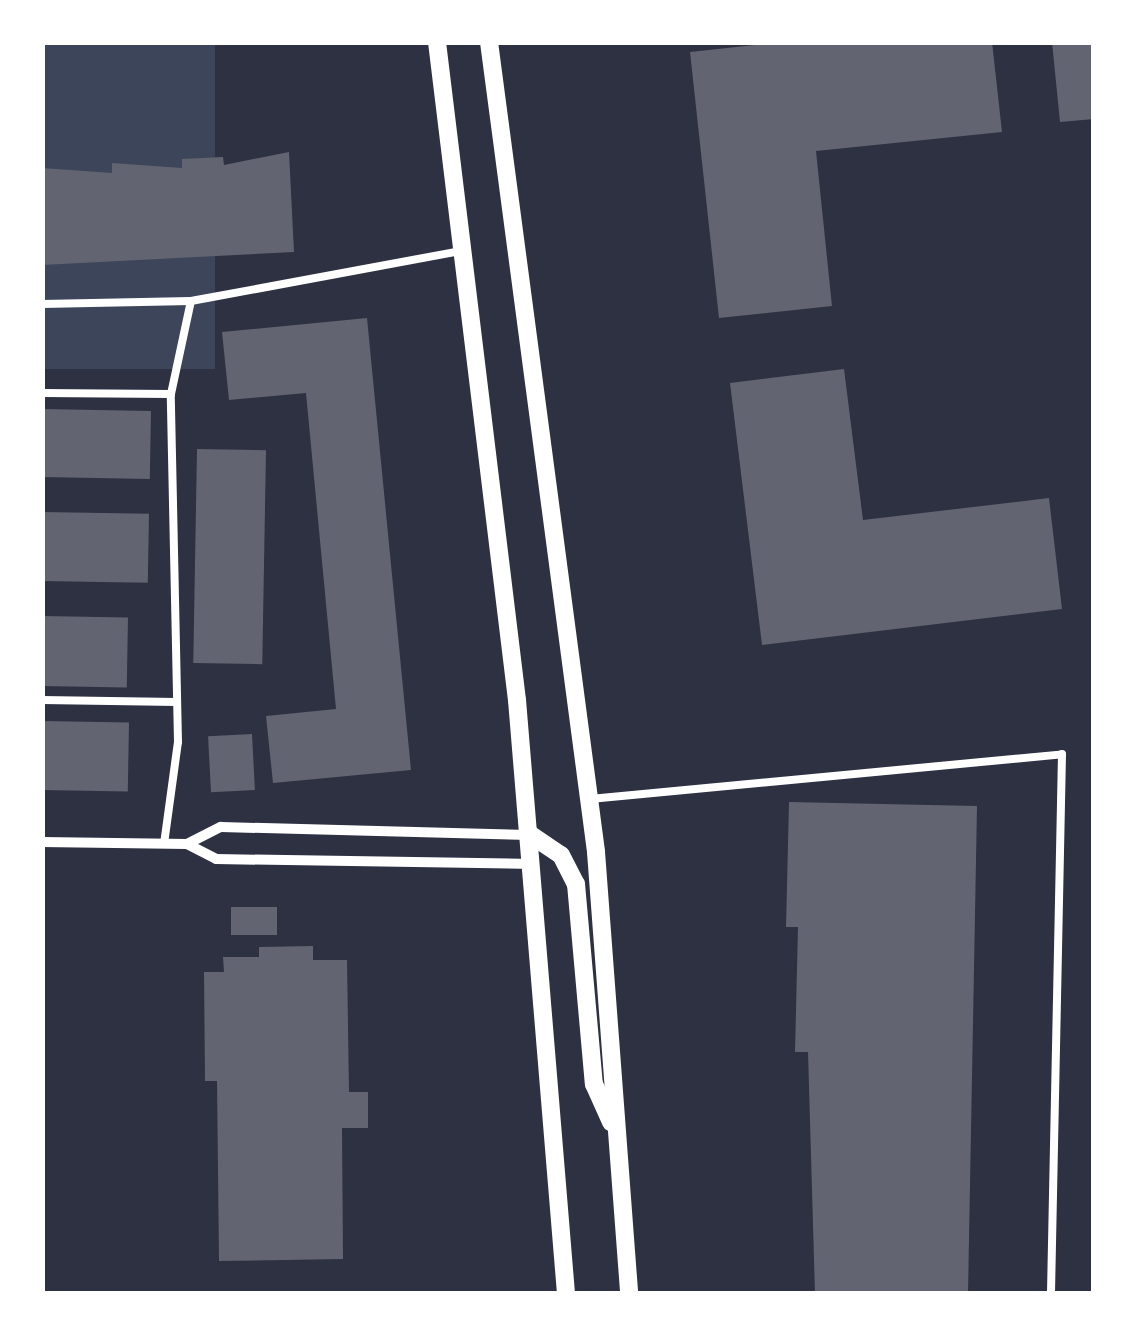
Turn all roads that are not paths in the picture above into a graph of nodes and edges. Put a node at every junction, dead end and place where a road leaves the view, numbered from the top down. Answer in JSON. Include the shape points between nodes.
{"nodes":[{"id":1,"x":437,"y":42,"type":"edge"},
{"id":2,"x":489,"y":42,"type":"edge"},
{"id":3,"x":461,"y":251,"type":"junction"},
{"id":4,"x":191,"y":300,"type":"junction"},
{"id":5,"x":42,"y":304,"type":"edge"},
{"id":6,"x":42,"y":393,"type":"edge"},
{"id":7,"x":171,"y":394,"type":"junction"},
{"id":8,"x":42,"y":700,"type":"edge"},
{"id":9,"x":177,"y":702,"type":"junction"},
{"id":10,"x":590,"y":798,"type":"junction"},
{"id":11,"x":531,"y":835,"type":"junction"},
{"id":12,"x":42,"y":842,"type":"edge"},
{"id":13,"x":164,"y":844,"type":"junction"},
{"id":14,"x":187,"y":844,"type":"junction"},
{"id":15,"x":533,"y":864,"type":"junction"},
{"id":16,"x":618,"y":1136,"type":"junction"},
{"id":17,"x":566,"y":1294,"type":"edge"},
{"id":18,"x":630,"y":1294,"type":"edge"},
{"id":19,"x":1051,"y":1294,"type":"edge"}],
"edges":[{"from":1,"to":3,"type":"street"},
{"from":2,"to":10,"type":"street"},
{"from":3,"to":4,"type":"lane"},
{"from":3,"to":11,"type":"street"},
{"from":4,"to":5,"type":"lane"},
{"from":4,"to":7,"type":"lane"},
{"from":6,"to":7,"type":"lane"},
{"from":7,"to":9,"type":"lane"},
{"from":8,"to":9,"type":"lane"},
{"from":9,"to":13,"type":"lane"},
{"from":10,"to":16,"type":"street"},
{"from":10,"to":19,"type":"lane","via":[[1062,754]]},
{"from":11,"to":14,"type":"street","via":[[221,828]]},
{"from":11,"to":15,"type":"street"},
{"from":11,"to":16,"type":"street","via":[[561,855],[576,884],[594,1084]]},
{"from":12,"to":13,"type":"street"},
{"from":13,"to":14,"type":"street"},
{"from":14,"to":15,"type":"street","via":[[216,859]]},
{"from":15,"to":17,"type":"street"},
{"from":16,"to":18,"type":"street"}]}
